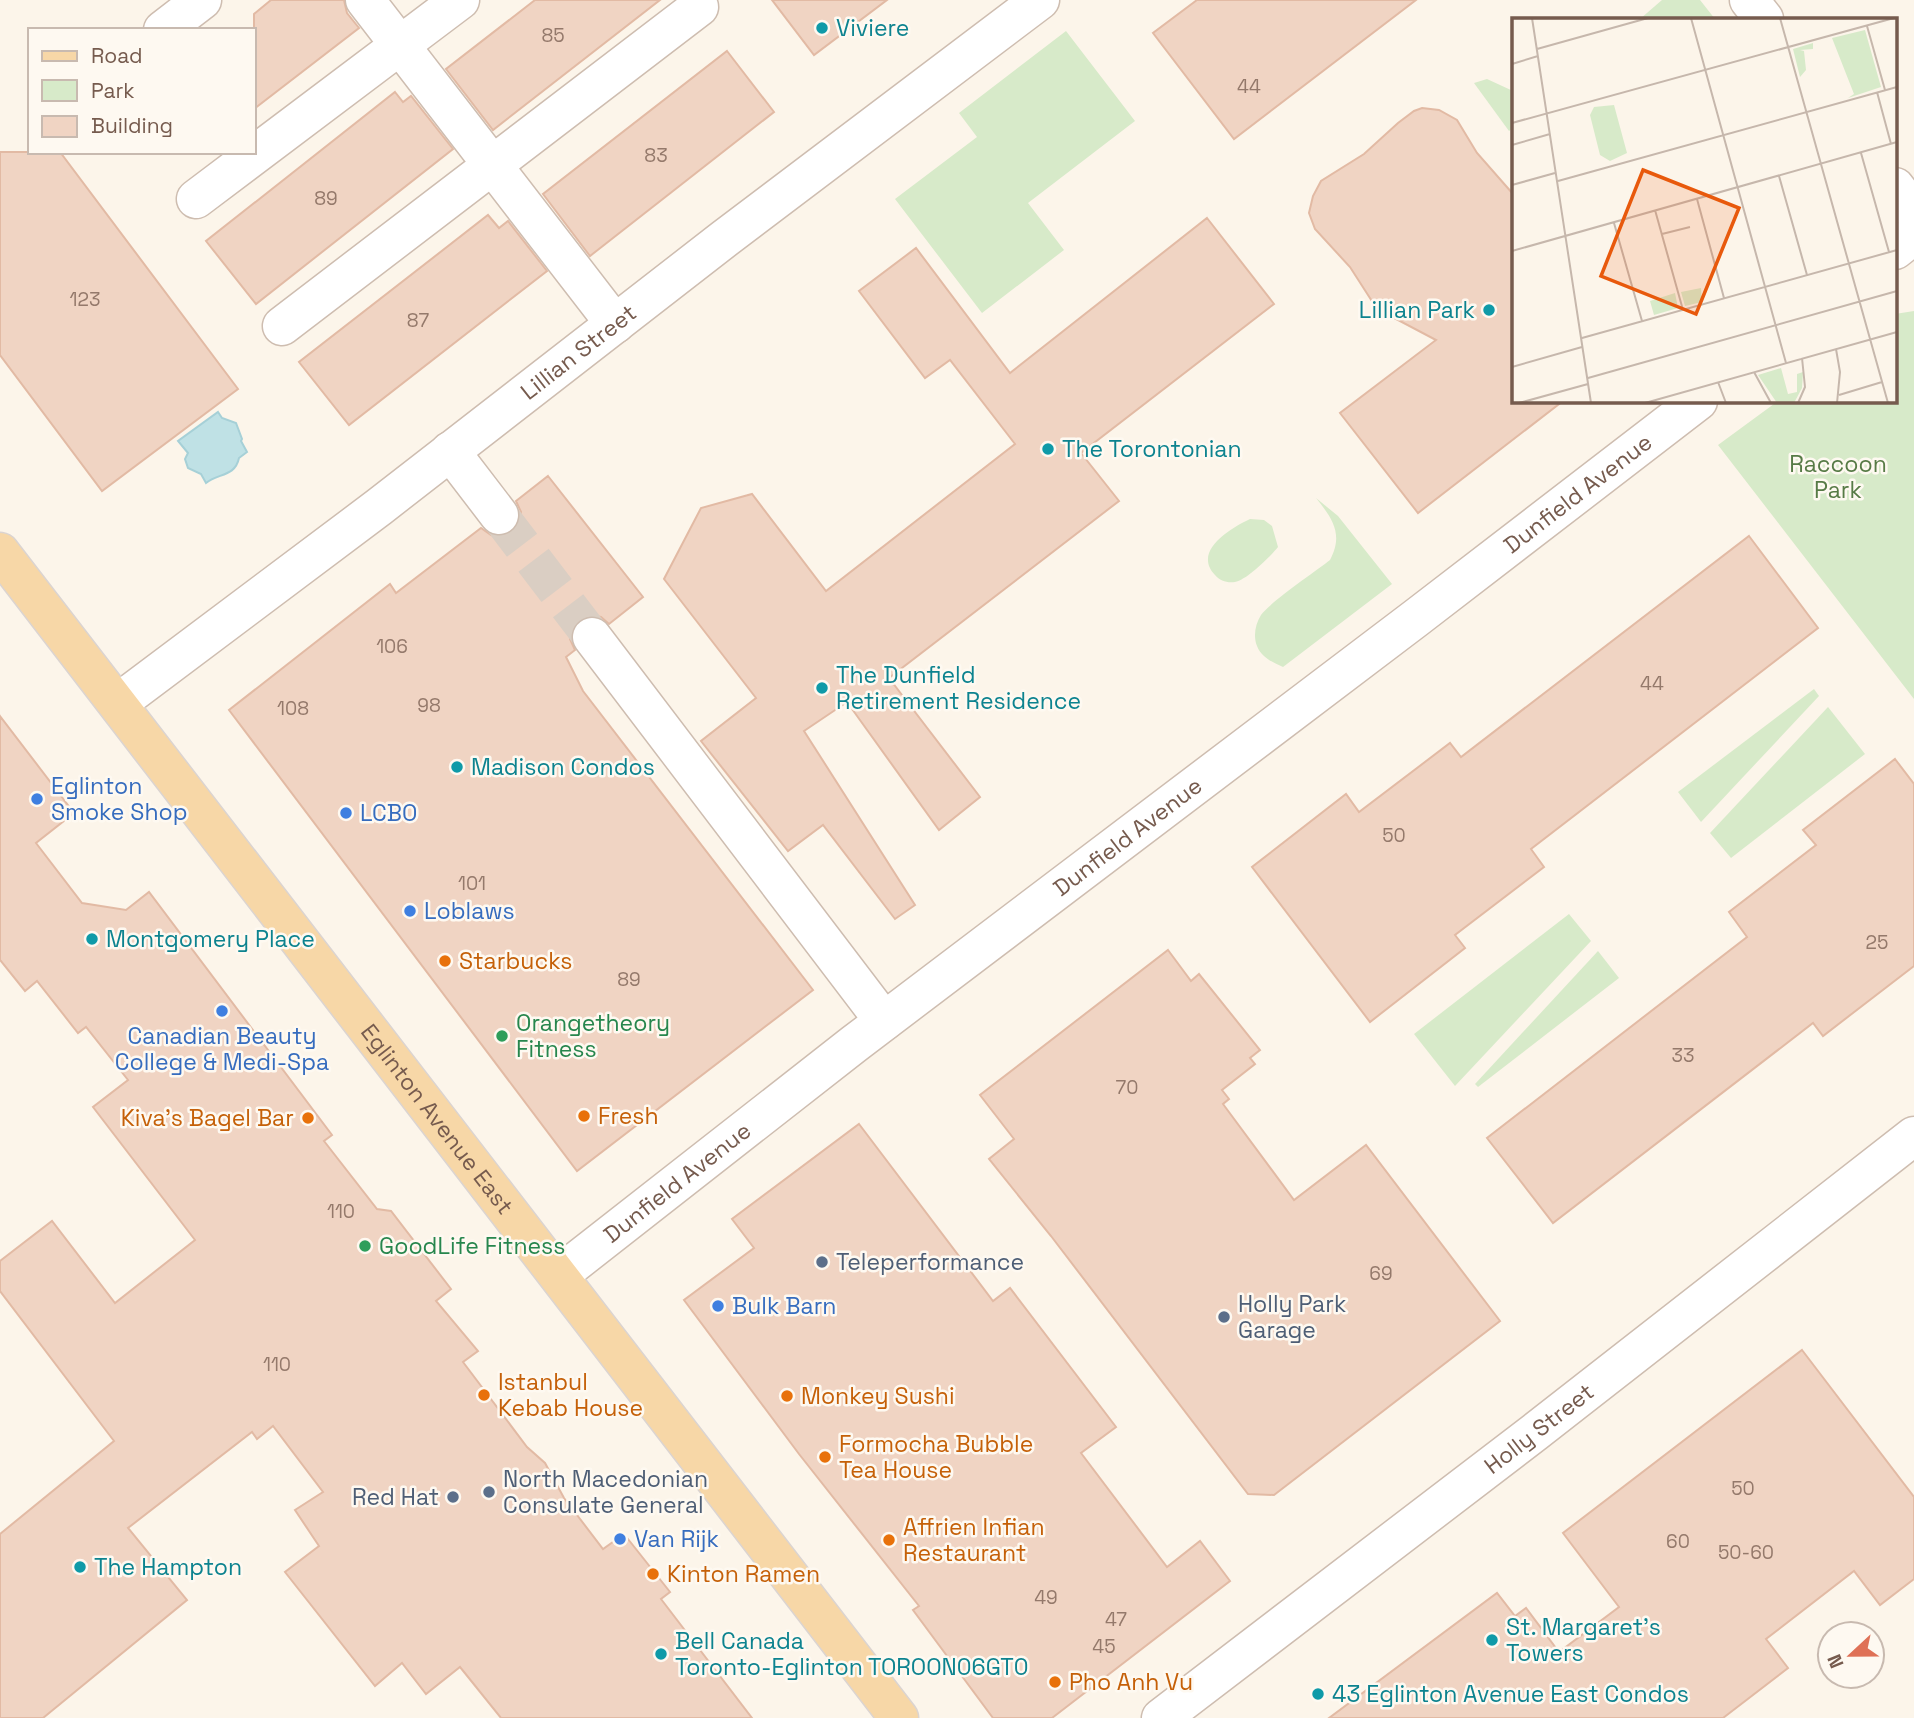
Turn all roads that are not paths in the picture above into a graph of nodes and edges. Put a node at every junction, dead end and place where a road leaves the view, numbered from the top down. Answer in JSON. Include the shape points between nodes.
{"nodes":[{"id":1,"x":201,"y":0,"type":"edge"},
{"id":2,"x":365,"y":0,"type":"edge"},
{"id":3,"x":460,"y":0,"type":"edge"},
{"id":4,"x":1040,"y":0,"type":"edge"},
{"id":5,"x":1749,"y":0,"type":"edge"},
{"id":6,"x":699,"y":8,"type":"dead end"},
{"id":7,"x":1763,"y":18,"type":"edge"},
{"id":8,"x":166,"y":28,"type":"edge"},
{"id":9,"x":401,"y":47,"type":"junction"},
{"id":10,"x":493,"y":165,"type":"junction"},
{"id":11,"x":1896,"y":188,"type":"edge"},
{"id":12,"x":196,"y":199,"type":"dead end"},
{"id":13,"x":1914,"y":212,"type":"edge"},
{"id":14,"x":1914,"y":235,"type":"edge"},
{"id":15,"x":1896,"y":249,"type":"edge"},
{"id":16,"x":615,"y":324,"type":"junction"},
{"id":17,"x":282,"y":326,"type":"dead end"},
{"id":18,"x":1697,"y":402,"type":"edge"},
{"id":19,"x":450,"y":451,"type":"junction"},
{"id":20,"x":499,"y":514,"type":"tunnel mouth"},
{"id":21,"x":0,"y":552,"type":"edge"},
{"id":22,"x":592,"y":637,"type":"tunnel mouth"},
{"id":23,"x":118,"y":703,"type":"junction"},
{"id":24,"x":884,"y":1021,"type":"junction"},
{"id":25,"x":1914,"y":1136,"type":"edge"},
{"id":26,"x":559,"y":1275,"type":"junction"},
{"id":27,"x":899,"y":1718,"type":"edge"},
{"id":28,"x":1161,"y":1718,"type":"edge"}],
"edges":[{"from":1,"to":8,"type":"street"},
{"from":2,"to":9,"type":"street"},
{"from":3,"to":9,"type":"street"},
{"from":4,"to":16,"type":"street","name":"Lillian Street"},
{"from":5,"to":7,"type":"street"},
{"from":6,"to":10,"type":"street"},
{"from":9,"to":10,"type":"street"},
{"from":9,"to":12,"type":"street"},
{"from":10,"to":16,"type":"street"},
{"from":10,"to":17,"type":"street"},
{"from":11,"to":13,"type":"street"},
{"from":14,"to":15,"type":"street"},
{"from":16,"to":19,"type":"street","name":"Lillian Street"},
{"from":18,"to":24,"type":"street","name":"Dunfield Avenue"},
{"from":19,"to":20,"type":"street"},
{"from":19,"to":23,"type":"street","name":"Lillian Street"},
{"from":21,"to":23,"type":"main road","name":"Eglinton Avenue East"},
{"from":22,"to":24,"type":"street"},
{"from":23,"to":26,"type":"main road","name":"Eglinton Avenue East"},
{"from":24,"to":26,"type":"street","name":"Dunfield Avenue"},
{"from":25,"to":28,"type":"street","name":"Holly Street"},
{"from":26,"to":27,"type":"main road","name":"Eglinton Avenue East"}]}
